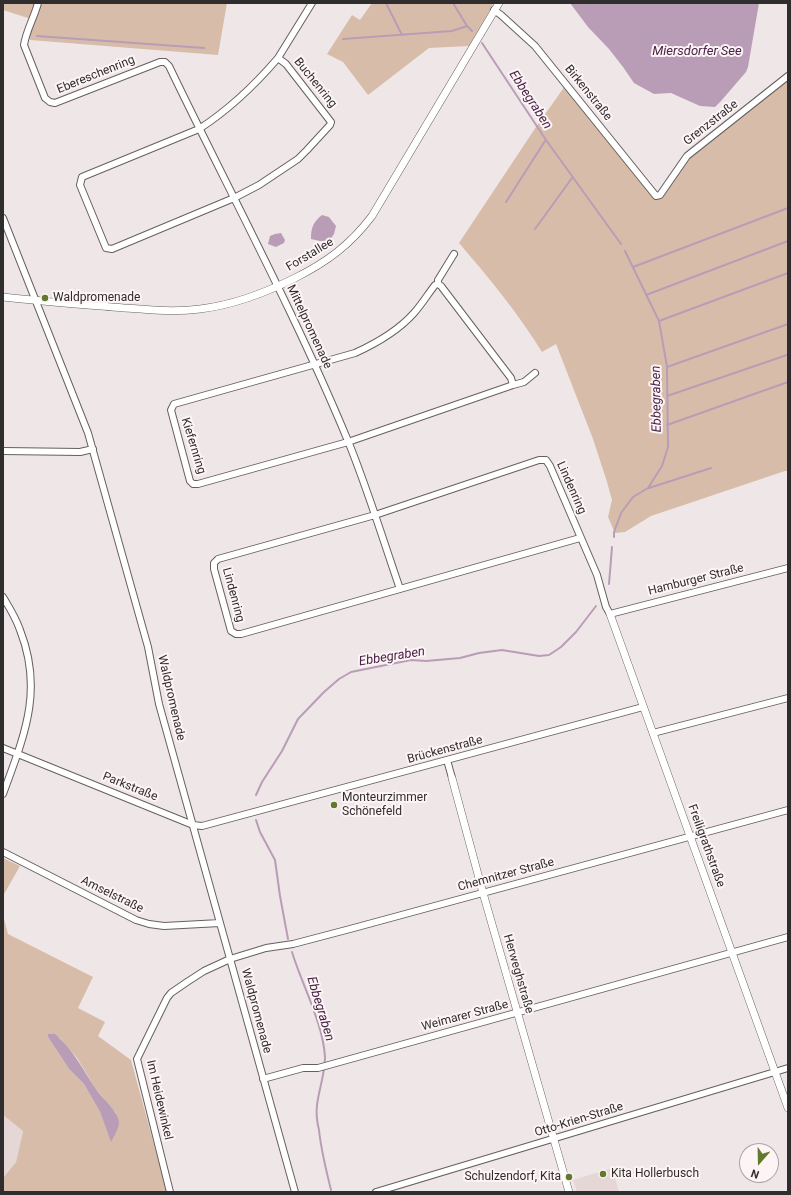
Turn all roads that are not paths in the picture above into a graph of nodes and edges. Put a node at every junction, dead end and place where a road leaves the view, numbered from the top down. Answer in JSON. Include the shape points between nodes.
{"nodes":[{"id":1,"x":38,"y":3,"type":"edge"},
{"id":2,"x":312,"y":3,"type":"edge"},
{"id":3,"x":499,"y":3,"type":"edge"},
{"id":4,"x":494,"y":10,"type":"junction"},
{"id":5,"x":278,"y":58,"type":"junction"},
{"id":6,"x":165,"y":62,"type":"joint"},
{"id":7,"x":788,"y":76,"type":"edge"},
{"id":8,"x":199,"y":129,"type":"junction"},
{"id":9,"x":658,"y":196,"type":"joint"},
{"id":10,"x":234,"y":198,"type":"junction"},
{"id":11,"x":3,"y":218,"type":"edge"},
{"id":12,"x":454,"y":254,"type":"dead end"},
{"id":13,"x":438,"y":284,"type":"junction"},
{"id":14,"x":278,"y":287,"type":"junction"},
{"id":15,"x":3,"y":297,"type":"edge"},
{"id":16,"x":36,"y":300,"type":"junction"},
{"id":17,"x":314,"y":365,"type":"junction"},
{"id":18,"x":535,"y":373,"type":"dead end"},
{"id":19,"x":513,"y":385,"type":"junction"},
{"id":20,"x":348,"y":442,"type":"junction"},
{"id":21,"x":92,"y":449,"type":"junction"},
{"id":22,"x":3,"y":451,"type":"edge"},
{"id":23,"x":374,"y":515,"type":"junction"},
{"id":24,"x":580,"y":538,"type":"junction"},
{"id":25,"x":788,"y":568,"type":"edge"},
{"id":26,"x":400,"y":590,"type":"junction"},
{"id":27,"x":602,"y":591,"type":"joint"},
{"id":28,"x":3,"y":597,"type":"edge"},
{"id":29,"x":610,"y":614,"type":"junction"},
{"id":30,"x":788,"y":698,"type":"edge"},
{"id":31,"x":643,"y":707,"type":"junction"},
{"id":32,"x":653,"y":733,"type":"junction"},
{"id":33,"x":3,"y":748,"type":"edge"},
{"id":34,"x":17,"y":754,"type":"junction"},
{"id":35,"x":447,"y":760,"type":"junction"},
{"id":36,"x":452,"y":778,"type":"joint"},
{"id":37,"x":3,"y":794,"type":"edge"},
{"id":38,"x":788,"y":810,"type":"edge"},
{"id":39,"x":252,"y":813,"type":"joint"},
{"id":40,"x":193,"y":825,"type":"junction"},
{"id":41,"x":691,"y":837,"type":"junction"},
{"id":42,"x":3,"y":852,"type":"edge"},
{"id":43,"x":483,"y":893,"type":"junction"},
{"id":44,"x":220,"y":922,"type":"junction"},
{"id":45,"x":788,"y":937,"type":"edge"},
{"id":46,"x":732,"y":952,"type":"junction"},
{"id":47,"x":230,"y":959,"type":"junction"},
{"id":48,"x":518,"y":1013,"type":"junction"},
{"id":49,"x":788,"y":1068,"type":"edge"},
{"id":50,"x":775,"y":1071,"type":"junction"},
{"id":51,"x":263,"y":1079,"type":"junction"},
{"id":52,"x":788,"y":1108,"type":"edge"},
{"id":53,"x":554,"y":1139,"type":"junction"},
{"id":54,"x":170,"y":1192,"type":"edge"},
{"id":55,"x":295,"y":1192,"type":"edge"},
{"id":56,"x":376,"y":1192,"type":"edge"},
{"id":57,"x":569,"y":1192,"type":"edge"}],
"edges":[{"from":1,"to":6,"type":"street","name":"Ebereschenring","via":[[24,45],[45,98],[50,102],[55,103]]},
{"from":2,"to":5,"type":"street"},
{"from":3,"to":4,"type":"street","name":"Forstallee"},
{"from":4,"to":9,"type":"street","name":"Birkenstraße","via":[[534,46]]},
{"from":4,"to":14,"type":"street","name":"Forstallee","via":[[365,224],[330,259]]},
{"from":5,"to":8,"type":"street","name":"Buchenring","via":[[244,95]]},
{"from":5,"to":10,"type":"street","name":"Buchenring","via":[[286,64],[331,122],[298,159]]},
{"from":6,"to":8,"type":"street","name":"Mittelpromenade"},
{"from":7,"to":9,"type":"street","name":"Grenzstraße","via":[[687,156]]},
{"from":8,"to":10,"type":"street","name":"Mittelpromenade"},
{"from":8,"to":10,"type":"street","name":"Buchenring","via":[[82,177],[80,185],[105,246],[112,249]]},
{"from":10,"to":14,"type":"street","name":"Mittelpromenade"},
{"from":11,"to":16,"type":"street","name":"Waldpromenade"},
{"from":12,"to":13,"type":"street","name":"Kiefernring"},
{"from":13,"to":17,"type":"street","name":"Kiefernring","via":[[434,285],[413,314],[386,337],[355,353]]},
{"from":13,"to":19,"type":"street","via":[[486,344],[511,378]]},
{"from":14,"to":16,"type":"street","name":"Forstallee","via":[[249,298],[202,309],[180,311]]},
{"from":14,"to":17,"type":"street","name":"Mittelpromenade"},
{"from":15,"to":16,"type":"street","name":"Forstallee"},
{"from":16,"to":21,"type":"street","name":"Waldpromenade"},
{"from":17,"to":20,"type":"street","name":"Mittelpromenade"},
{"from":17,"to":20,"type":"street","name":"Kiefernring","via":[[174,404],[171,410],[190,481],[198,484]]},
{"from":18,"to":19,"type":"street","name":"Kiefernring","via":[[524,382]]},
{"from":19,"to":20,"type":"street","name":"Kiefernring"},
{"from":20,"to":23,"type":"street","name":"Mittelpromenade"},
{"from":21,"to":22,"type":"street","via":[[80,452]]},
{"from":21,"to":40,"type":"street","name":"Waldpromenade","via":[[148,647],[159,704]]},
{"from":23,"to":24,"type":"street","name":"Lindenring","via":[[533,461],[546,460]]},
{"from":23,"to":26,"type":"street","name":"Mittelpromenade"},
{"from":23,"to":26,"type":"street","name":"Lindenring","via":[[218,559],[214,563],[214,569],[231,631],[241,634]]},
{"from":24,"to":26,"type":"street","name":"Lindenring"},
{"from":24,"to":27,"type":"street","name":"Lindenring"},
{"from":25,"to":29,"type":"street","name":"Hamburger Straße"},
{"from":27,"to":29,"type":"street","name":"Freiligrathstraße"},
{"from":28,"to":34,"type":"street","via":[[22,634],[30,673],[28,719]]},
{"from":29,"to":31,"type":"street","name":"Freiligrathstraße"},
{"from":30,"to":32,"type":"street"},
{"from":31,"to":32,"type":"street","name":"Freiligrathstraße"},
{"from":31,"to":35,"type":"street","name":"Brückenstraße"},
{"from":32,"to":41,"type":"street","name":"Freiligrathstraße"},
{"from":33,"to":34,"type":"street","name":"Parkstraße"},
{"from":34,"to":37,"type":"street"},
{"from":34,"to":40,"type":"street","name":"Parkstraße"},
{"from":35,"to":36,"type":"street","name":"Herweghstraße"},
{"from":35,"to":39,"type":"street","name":"Brückenstraße"},
{"from":36,"to":43,"type":"street","name":"Herweghstraße"},
{"from":38,"to":41,"type":"street","name":"Chemnitzer Straße"},
{"from":39,"to":40,"type":"street","name":"Parkstraße","via":[[202,826]]},
{"from":40,"to":44,"type":"street","name":"Waldpromenade"},
{"from":41,"to":43,"type":"street","name":"Chemnitzer Straße"},
{"from":41,"to":46,"type":"street","name":"Freiligrathstraße"},
{"from":42,"to":44,"type":"street","name":"Amselstraße","via":[[136,920],[164,926]]},
{"from":43,"to":47,"type":"street","name":"Chemnitzer Straße"},
{"from":43,"to":48,"type":"street","name":"Herweghstraße"},
{"from":44,"to":47,"type":"street","name":"Waldpromenade"},
{"from":45,"to":46,"type":"street","name":"Weimarer Straße"},
{"from":46,"to":48,"type":"street","name":"Weimarer Straße"},
{"from":46,"to":50,"type":"street","name":"Freiligrathstraße"},
{"from":47,"to":51,"type":"street","name":"Waldpromenade"},
{"from":47,"to":54,"type":"street","name":"Im Heidewinkel","via":[[204,971],[166,998],[137,1059]]},
{"from":48,"to":51,"type":"street","name":"Weimarer Straße","via":[[318,1068],[303,1068]]},
{"from":48,"to":53,"type":"street","name":"Herweghstraße"},
{"from":49,"to":50,"type":"street","name":"Otto-Krien-Straße"},
{"from":50,"to":52,"type":"street","name":"Freiligrathstraße"},
{"from":50,"to":53,"type":"street","name":"Otto-Krien-Straße"},
{"from":51,"to":55,"type":"street","name":"Waldpromenade"},
{"from":53,"to":56,"type":"street","name":"Otto-Krien-Straße"},
{"from":53,"to":57,"type":"street","name":"Herweghstraße"}]}
